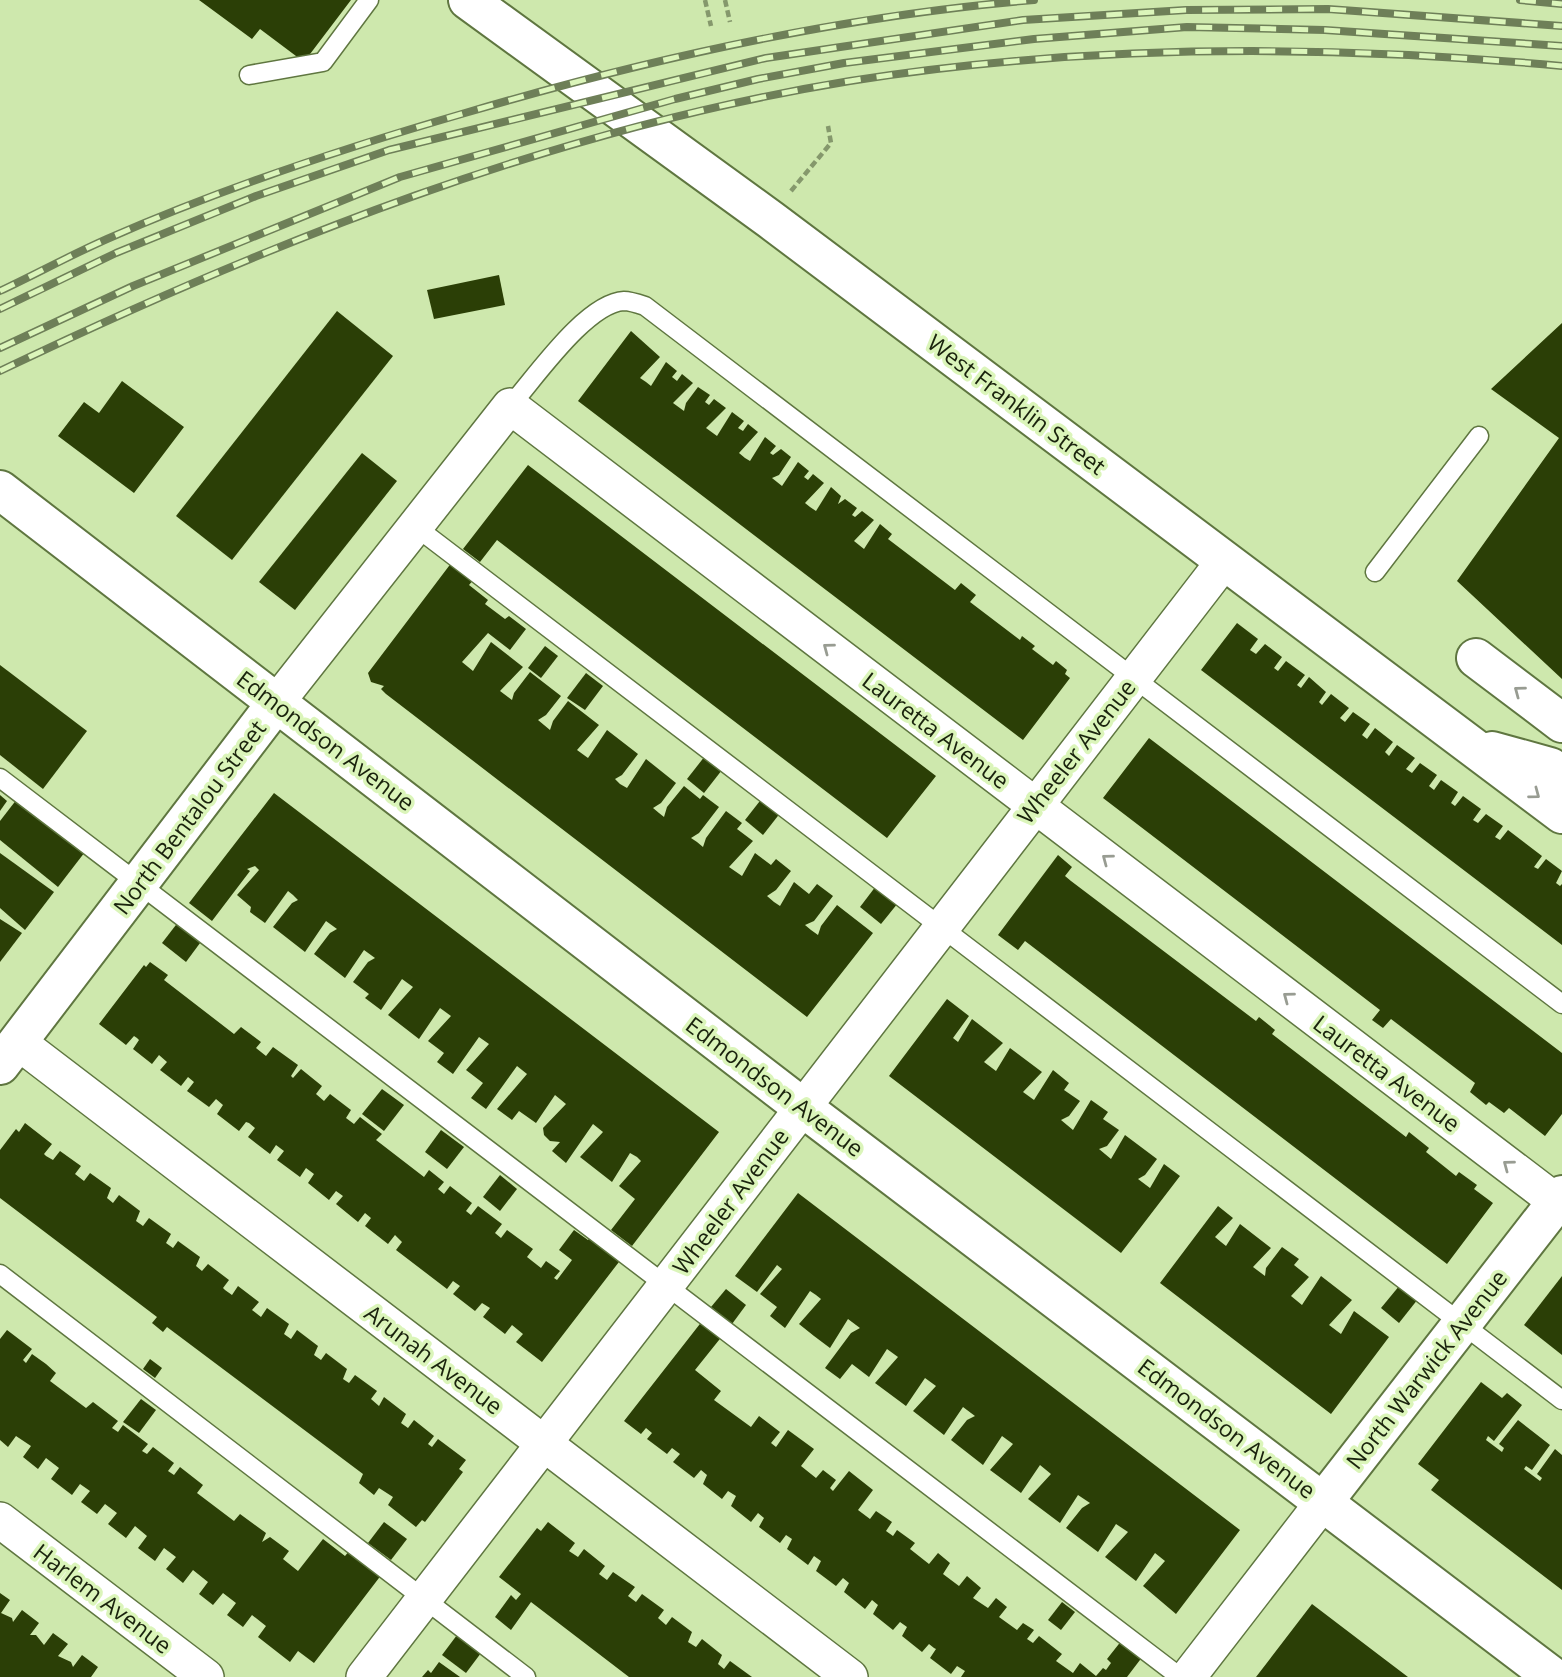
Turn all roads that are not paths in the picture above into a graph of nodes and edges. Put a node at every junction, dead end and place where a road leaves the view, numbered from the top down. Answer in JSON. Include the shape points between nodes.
{"nodes":[{"id":1,"x":369,"y":0,"type":"edge"},
{"id":2,"x":468,"y":0,"type":"edge"},
{"id":3,"x":249,"y":75,"type":"dead end"},
{"id":4,"x":510,"y":406,"type":"junction"},
{"id":5,"x":1479,"y":436,"type":"dead end"},
{"id":6,"x":0,"y":490,"type":"edge"},
{"id":7,"x":416,"y":527,"type":"junction"},
{"id":8,"x":1225,"y":560,"type":"junction"},
{"id":9,"x":1375,"y":572,"type":"dead end"},
{"id":10,"x":1476,"y":658,"type":"dead end"},
{"id":11,"x":1132,"y":678,"type":"junction"},
{"id":12,"x":277,"y":702,"type":"junction"},
{"id":13,"x":1562,"y":723,"type":"edge"},
{"id":14,"x":1469,"y":744,"type":"junction"},
{"id":15,"x":1562,"y":774,"type":"edge"},
{"id":16,"x":0,"y":778,"type":"edge"},
{"id":17,"x":1035,"y":804,"type":"junction"},
{"id":18,"x":1562,"y":814,"type":"edge"},
{"id":19,"x":139,"y":883,"type":"junction"},
{"id":20,"x":941,"y":927,"type":"junction"},
{"id":21,"x":1562,"y":1004,"type":"edge"},
{"id":22,"x":9,"y":1053,"type":"edge"},
{"id":23,"x":802,"y":1107,"type":"junction"},
{"id":24,"x":1560,"y":1201,"type":"edge"},
{"id":25,"x":0,"y":1275,"type":"edge"},
{"id":26,"x":666,"y":1284,"type":"junction"},
{"id":27,"x":1462,"y":1324,"type":"junction"},
{"id":28,"x":1562,"y":1400,"type":"edge"},
{"id":29,"x":544,"y":1443,"type":"junction"},
{"id":30,"x":1324,"y":1501,"type":"junction"},
{"id":31,"x":0,"y":1520,"type":"edge"},
{"id":32,"x":424,"y":1599,"type":"junction"},
{"id":33,"x":206,"y":1677,"type":"edge"},
{"id":34,"x":364,"y":1677,"type":"edge"},
{"id":35,"x":526,"y":1677,"type":"edge"},
{"id":36,"x":850,"y":1677,"type":"edge"},
{"id":37,"x":1180,"y":1677,"type":"edge"},
{"id":38,"x":1188,"y":1677,"type":"edge"},
{"id":39,"x":1553,"y":1677,"type":"edge"}],
"edges":[{"from":1,"to":3,"type":"lane","via":[[323,62]]},
{"from":2,"to":8,"type":"main road","name":"West Franklin Street","via":[[697,165]]},
{"from":4,"to":7,"type":"street","name":"North Bentalou Street"},
{"from":4,"to":11,"type":"lane","via":[[589,316],[625,301],[645,306]]},
{"from":17,"to":4,"type":"street","name":"Lauretta Avenue","one_way":true},
{"from":5,"to":9,"type":"lane"},
{"from":6,"to":12,"type":"main road","name":"Edmondson Avenue"},
{"from":7,"to":12,"type":"street","name":"North Bentalou Street"},
{"from":7,"to":20,"type":"lane"},
{"from":8,"to":11,"type":"street","name":"Wheeler Avenue"},
{"from":8,"to":14,"type":"main road","name":"West Franklin Street"},
{"from":13,"to":10,"type":"main road","one_way":true},
{"from":11,"to":17,"type":"street","name":"Wheeler Avenue"},
{"from":11,"to":21,"type":"lane"},
{"from":12,"to":19,"type":"main road","name":"North Bentalou Street"},
{"from":12,"to":23,"type":"main road","name":"Edmondson Avenue"},
{"from":14,"to":15,"type":"main road"},
{"from":14,"to":18,"type":"main road","name":"West Franklin Street","one_way":true},
{"from":16,"to":19,"type":"lane"},
{"from":17,"to":20,"type":"street","name":"Wheeler Avenue"},
{"from":24,"to":17,"type":"street","name":"Lauretta Avenue","one_way":true},
{"from":19,"to":22,"type":"main road","name":"North Bentalou Street"},
{"from":19,"to":26,"type":"lane"},
{"from":20,"to":23,"type":"street","name":"Wheeler Avenue"},
{"from":20,"to":27,"type":"lane"},
{"from":22,"to":29,"type":"street","name":"Arunah Avenue"},
{"from":23,"to":26,"type":"street","name":"Wheeler Avenue"},
{"from":23,"to":30,"type":"main road","name":"Edmondson Avenue"},
{"from":24,"to":27,"type":"main road","name":"North Warwick Avenue"},
{"from":25,"to":32,"type":"lane"},
{"from":26,"to":29,"type":"street","name":"Wheeler Avenue"},
{"from":26,"to":37,"type":"lane"},
{"from":27,"to":28,"type":"lane"},
{"from":27,"to":30,"type":"main road","name":"North Warwick Avenue"},
{"from":29,"to":32,"type":"street","name":"Wheeler Avenue"},
{"from":29,"to":36,"type":"street","name":"Arunah Avenue"},
{"from":30,"to":38,"type":"street","name":"North Warwick Avenue"},
{"from":30,"to":39,"type":"main road","name":"Edmondson Avenue"},
{"from":31,"to":33,"type":"street","name":"Harlem Avenue"},
{"from":32,"to":34,"type":"street","name":"Wheeler Avenue"},
{"from":32,"to":35,"type":"lane"}]}
